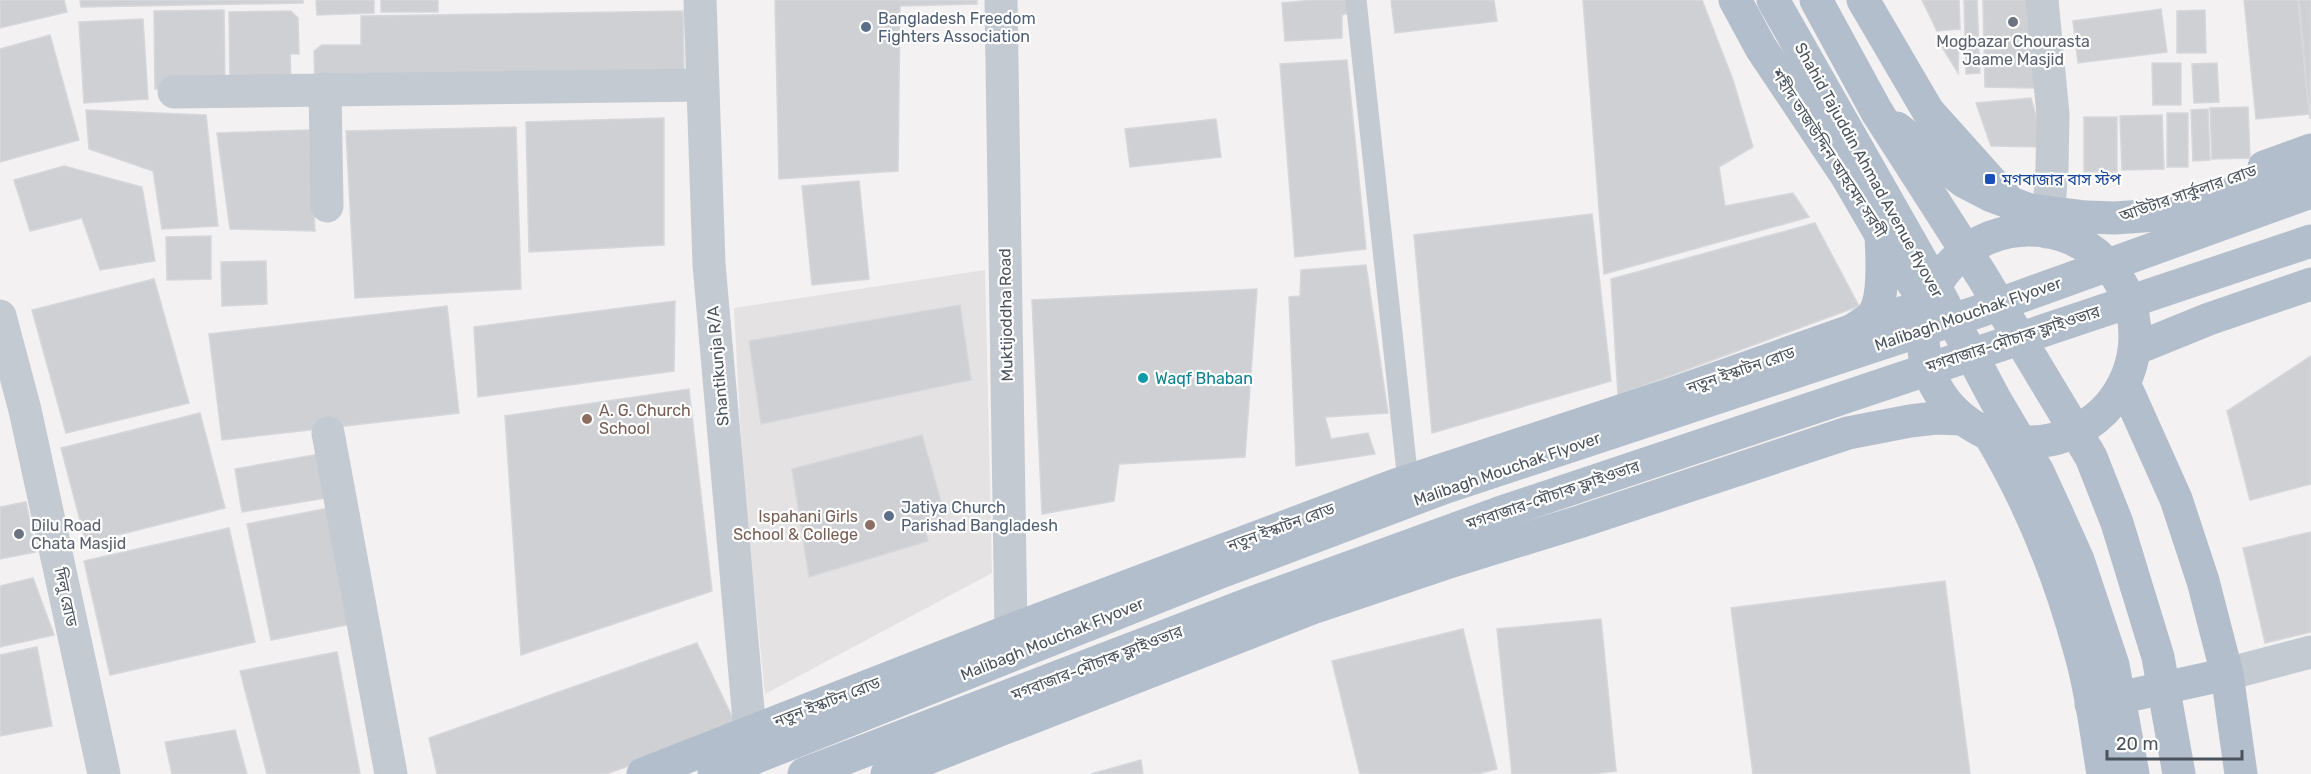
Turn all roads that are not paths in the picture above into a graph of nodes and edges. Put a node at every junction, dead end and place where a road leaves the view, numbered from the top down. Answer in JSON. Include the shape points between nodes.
{"nodes":[{"id":1,"x":699,"y":0,"type":"edge"},
{"id":2,"x":1001,"y":0,"type":"edge"},
{"id":3,"x":1356,"y":0,"type":"edge"},
{"id":4,"x":1735,"y":0,"type":"edge"},
{"id":5,"x":1773,"y":0,"type":"edge"},
{"id":6,"x":1816,"y":0,"type":"edge"},
{"id":7,"x":1863,"y":0,"type":"edge"},
{"id":8,"x":2042,"y":0,"type":"edge"},
{"id":9,"x":701,"y":85,"type":"junction"},
{"id":10,"x":325,"y":89,"type":"junction"},
{"id":11,"x":174,"y":92,"type":"dead end"},
{"id":12,"x":1877,"y":112,"type":"junction"},
{"id":13,"x":2311,"y":150,"type":"edge"},
{"id":14,"x":2311,"y":166,"type":"edge"},
{"id":15,"x":2311,"y":192,"type":"edge"},
{"id":16,"x":327,"y":206,"type":"dead end"},
{"id":17,"x":2049,"y":233,"type":"junction"},
{"id":18,"x":1881,"y":235,"type":"junction"},
{"id":19,"x":2311,"y":241,"type":"edge"},
{"id":20,"x":2311,"y":284,"type":"edge"},
{"id":21,"x":1928,"y":304,"type":"junction"},
{"id":22,"x":0,"y":316,"type":"edge"},
{"id":23,"x":1851,"y":331,"type":"junction"},
{"id":24,"x":2135,"y":349,"type":"junction"},
{"id":25,"x":2124,"y":383,"type":"junction"},
{"id":26,"x":13,"y":411,"type":"edge"},
{"id":27,"x":1975,"y":426,"type":"junction"},
{"id":28,"x":328,"y":433,"type":"dead end"},
{"id":29,"x":1408,"y":481,"type":"junction"},
{"id":30,"x":1011,"y":630,"type":"junction"},
{"id":31,"x":2311,"y":652,"type":"edge"},
{"id":32,"x":2227,"y":674,"type":"junction"},
{"id":33,"x":2091,"y":704,"type":"junction"},
{"id":34,"x":750,"y":732,"type":"junction"},
{"id":35,"x":104,"y":774,"type":"edge"},
{"id":36,"x":391,"y":774,"type":"edge"},
{"id":37,"x":643,"y":774,"type":"edge"},
{"id":38,"x":714,"y":774,"type":"edge"},
{"id":39,"x":762,"y":774,"type":"edge"},
{"id":40,"x":804,"y":774,"type":"edge"},
{"id":41,"x":887,"y":774,"type":"edge"},
{"id":42,"x":2103,"y":774,"type":"edge"},
{"id":43,"x":2133,"y":774,"type":"edge"},
{"id":44,"x":2179,"y":774,"type":"edge"},
{"id":45,"x":2241,"y":774,"type":"edge"}],
"edges":[{"from":1,"to":9,"type":"street","name":"Shantikunja R/A"},
{"from":2,"to":30,"type":"street","name":"Muktijoddha Road"},
{"from":3,"to":29,"type":"lane"},
{"from":4,"to":18,"type":"main road","name":"শহীদ তাজউদ্দিন আহমেদ সরণী","via":[[1761,48]]},
{"from":5,"to":43,"type":"main road","name":"Shahid Tajuddin Ahmad Avenue flyover","bridge":true,"via":[[2038,472],[2078,560],[2113,665]]},
{"from":6,"to":12,"type":"main road"},
{"from":7,"to":17,"type":"main road","via":[[1928,111]]},
{"from":8,"to":17,"type":"street","via":[[2053,114]]},
{"from":9,"to":10,"type":"street"},
{"from":9,"to":34,"type":"street","name":"Shantikunja R/A","via":[[709,264]]},
{"from":10,"to":11,"type":"street"},
{"from":10,"to":16,"type":"street"},
{"from":12,"to":14,"type":"main road","bridge":true,"via":[[1963,181],[2030,210],[2055,214],[2115,218],[2171,214]]},
{"from":12,"to":44,"type":"main road","bridge":true,"via":[[2091,457],[2117,523],[2158,657]]},
{"from":13,"to":17,"type":"main road","name":"আউটার সার্কুলার রোড"},
{"from":15,"to":38,"type":"main road","name":"Malibagh Mouchak Flyover","bridge":true,"via":[[1983,310],[1446,487],[1218,573]]},
{"from":17,"to":21,"type":"main road","via":[[2008,232],[1981,242],[1958,258],[1939,279]]},
{"from":17,"to":24,"type":"main road","via":[[2086,246],[2120,280],[2130,302]]},
{"from":18,"to":21,"type":"main road","name":"শহীদ তাজউদ্দিন আহমেদ সরণী"},
{"from":18,"to":23,"type":"main road","via":[[1883,268],[1873,315]]},
{"from":19,"to":40,"type":"main road","name":"মগবাজার-মৌচাক ফ্লাইওভার","bridge":true,"via":[[1499,513]]},
{"from":20,"to":24,"type":"main road"},
{"from":21,"to":23,"type":"main road","name":"নতুন ইস্কাটন রোড"},
{"from":21,"to":27,"type":"main road","via":[[1923,336],[1927,367],[1941,395]]},
{"from":22,"to":26,"type":"street","name":"দিলু রোড"},
{"from":23,"to":29,"type":"main road","name":"নতুন ইস্কাটন রোড"},
{"from":24,"to":25,"type":"main road"},
{"from":25,"to":27,"type":"main road","via":[[2106,410],[2081,429],[2051,440],[2020,442]]},
{"from":25,"to":32,"type":"main road","via":[[2176,499],[2204,581]]},
{"from":26,"to":35,"type":"street","name":"দিলু রোড"},
{"from":27,"to":33,"type":"main road","via":[[2015,478],[2039,528],[2080,649]]},
{"from":27,"to":41,"type":"main road","via":[[1936,418],[1848,433],[1315,607]]},
{"from":28,"to":36,"type":"street"},
{"from":29,"to":30,"type":"main road","name":"নতুন ইস্কাটন রোড"},
{"from":30,"to":34,"type":"main road","name":"নতুন ইস্কাটন রোড"},
{"from":31,"to":32,"type":"street"},
{"from":32,"to":33,"type":"main road"},
{"from":32,"to":45,"type":"main road"},
{"from":33,"to":42,"type":"main road"},
{"from":34,"to":37,"type":"main road","name":"নতুন ইস্কাটন রোড"},
{"from":34,"to":39,"type":"main road"}]}
